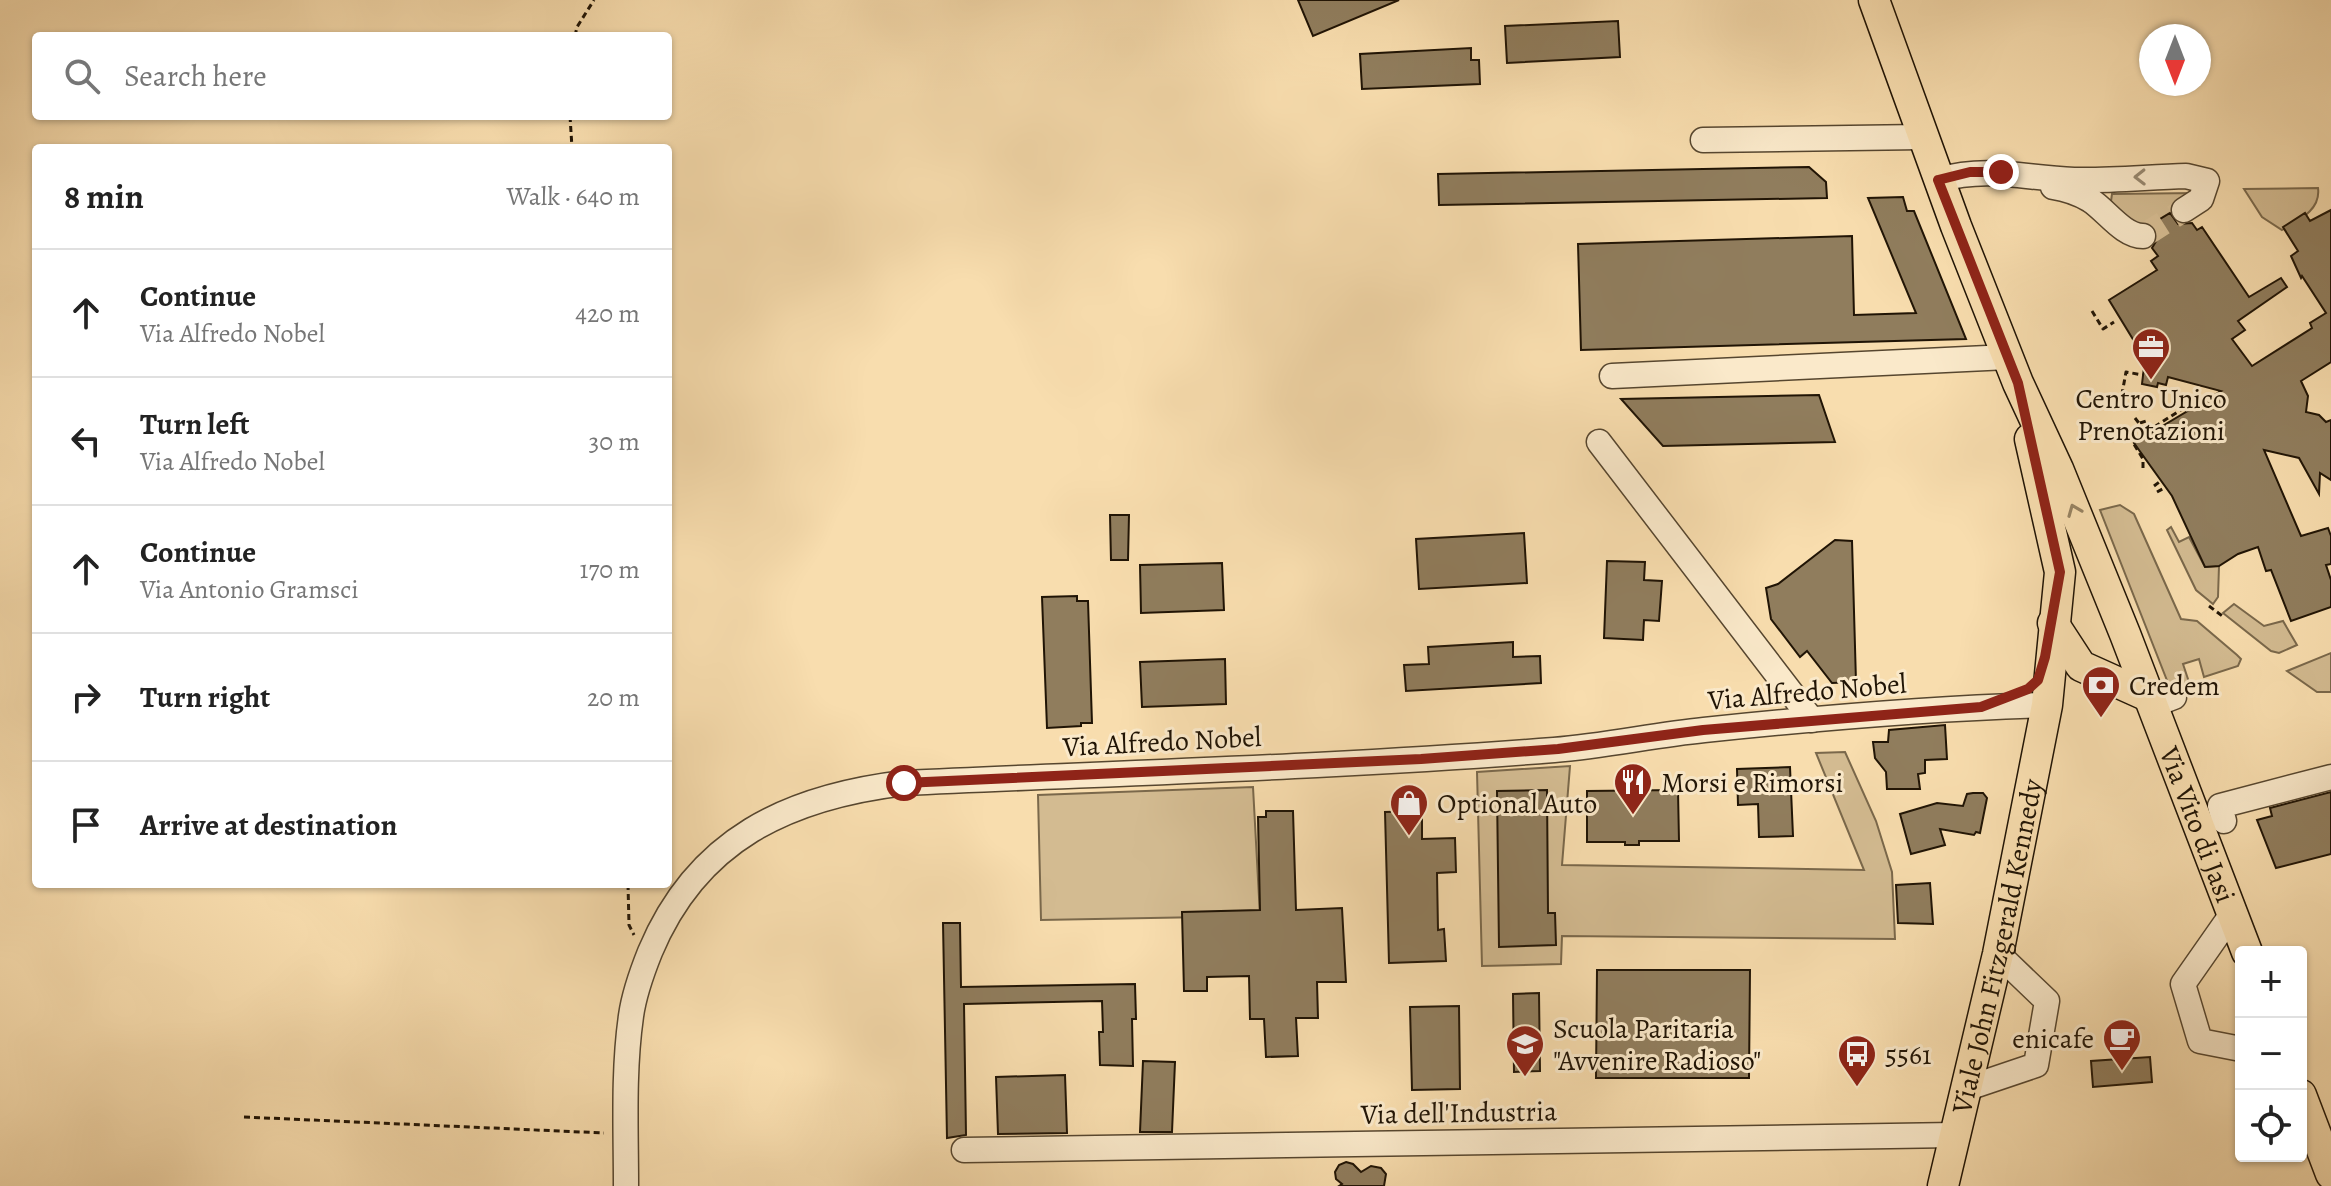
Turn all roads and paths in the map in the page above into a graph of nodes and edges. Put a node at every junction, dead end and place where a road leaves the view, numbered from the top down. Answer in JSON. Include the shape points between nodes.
{"nodes":[{"id":1,"x":594,"y":0,"type":"edge"},
{"id":2,"x":1874,"y":0,"type":"edge"},
{"id":3,"x":576,"y":32,"type":"edge"},
{"id":4,"x":570,"y":120,"type":"edge"},
{"id":5,"x":1922,"y":137,"type":"junction"},
{"id":6,"x":1703,"y":140,"type":"dead end"},
{"id":7,"x":572,"y":144,"type":"edge"},
{"id":8,"x":1970,"y":172,"type":"junction"},
{"id":9,"x":1938,"y":180,"type":"junction"},
{"id":10,"x":2184,"y":210,"type":"tunnel mouth"},
{"id":11,"x":2143,"y":236,"type":"dead end"},
{"id":12,"x":2092,"y":311,"type":"dead end"},
{"id":13,"x":2114,"y":322,"type":"dead end"},
{"id":14,"x":2013,"y":370,"type":"junction"},
{"id":15,"x":2143,"y":375,"type":"dead end"},
{"id":16,"x":1612,"y":376,"type":"dead end"},
{"id":17,"x":2193,"y":402,"type":"dead end"},
{"id":18,"x":2120,"y":405,"type":"dead end"},
{"id":19,"x":2135,"y":418,"type":"dead end"},
{"id":20,"x":2140,"y":423,"type":"junction"},
{"id":21,"x":2148,"y":435,"type":"dead end"},
{"id":22,"x":2129,"y":436,"type":"dead end"},
{"id":23,"x":1599,"y":442,"type":"dead end"},
{"id":24,"x":2143,"y":468,"type":"dead end"},
{"id":25,"x":2162,"y":480,"type":"dead end"},
{"id":26,"x":2154,"y":486,"type":"dead end"},
{"id":27,"x":2166,"y":487,"type":"dead end"},
{"id":28,"x":2157,"y":492,"type":"dead end"},
{"id":29,"x":2096,"y":563,"type":"junction"},
{"id":30,"x":2060,"y":572,"type":"junction"},
{"id":31,"x":2209,"y":606,"type":"dead end"},
{"id":32,"x":2225,"y":618,"type":"dead end"},
{"id":33,"x":2053,"y":623,"type":"junction"},
{"id":34,"x":2125,"y":634,"type":"junction"},
{"id":35,"x":2100,"y":677,"type":"junction"},
{"id":36,"x":2159,"y":700,"type":"junction"},
{"id":37,"x":2047,"y":705,"type":"junction"},
{"id":38,"x":1981,"y":707,"type":"junction"},
{"id":39,"x":1812,"y":720,"type":"junction"},
{"id":40,"x":2331,"y":777,"type":"edge"},
{"id":41,"x":2270,"y":809,"type":"dead end"},
{"id":42,"x":2212,"y":826,"type":"junction"},
{"id":43,"x":628,"y":888,"type":"edge"},
{"id":44,"x":2232,"y":914,"type":"junction"},
{"id":45,"x":634,"y":936,"type":"dead end"},
{"id":46,"x":2245,"y":946,"type":"edge"},
{"id":47,"x":1998,"y":954,"type":"junction"},
{"id":48,"x":2235,"y":1048,"type":"edge"},
{"id":49,"x":1965,"y":1089,"type":"junction"},
{"id":50,"x":2307,"y":1111,"type":"edge"},
{"id":51,"x":244,"y":1117,"type":"dead end"},
{"id":52,"x":626,"y":1134,"type":"junction"},
{"id":53,"x":1954,"y":1135,"type":"junction"},
{"id":54,"x":964,"y":1150,"type":"dead end"},
{"id":55,"x":2331,"y":1174,"type":"edge"},
{"id":56,"x":626,"y":1186,"type":"edge"},
{"id":57,"x":1943,"y":1186,"type":"edge"}],
"edges":[{"from":1,"to":3,"type":"path"},
{"from":2,"to":5,"type":"main road"},
{"from":4,"to":7,"type":"path"},
{"from":5,"to":6,"type":"street"},
{"from":5,"to":9,"type":"main road"},
{"from":8,"to":9,"type":"street"},
{"from":10,"to":8,"type":"street","one_way":true,"via":[[2201,199],[2207,181],[2186,176],[2053,179]]},
{"from":8,"to":11,"type":"street","via":[[2067,189],[2108,213],[2124,230]]},
{"from":9,"to":14,"type":"main road"},
{"from":12,"to":13,"type":"path","via":[[2103,329]]},
{"from":14,"to":16,"type":"street"},
{"from":29,"to":14,"type":"main road","name":"Via Vito di Jasi","one_way":true},
{"from":14,"to":30,"type":"main road"},
{"from":15,"to":18,"type":"path","via":[[2126,372]]},
{"from":17,"to":20,"type":"path","via":[[2151,429],[2146,421]]},
{"from":19,"to":20,"type":"path"},
{"from":20,"to":21,"type":"path"},
{"from":22,"to":24,"type":"path"},
{"from":23,"to":39,"type":"street"},
{"from":25,"to":26,"type":"path"},
{"from":27,"to":28,"type":"path"},
{"from":29,"to":30,"type":"main road","via":[[2070,562]]},
{"from":29,"to":34,"type":"main road","name":"Via Vito di Jasi"},
{"from":30,"to":33,"type":"main road","name":"Viale John Fitzgerald Kennedy"},
{"from":31,"to":32,"type":"path"},
{"from":33,"to":35,"type":"main road","via":[[2081,666]]},
{"from":33,"to":37,"type":"main road","name":"Viale John Fitzgerald Kennedy"},
{"from":33,"to":38,"type":"street","name":"Via Alfredo Nobel","via":[[2038,680]]},
{"from":34,"to":35,"type":"main road","via":[[2114,664]]},
{"from":34,"to":36,"type":"main road","name":"Via Vito di Jasi"},
{"from":35,"to":36,"type":"main road"},
{"from":35,"to":37,"type":"main road"},
{"from":36,"to":42,"type":"main road","name":"Via Vito di Jasi"},
{"from":37,"to":38,"type":"street","name":"Via Alfredo Nobel"},
{"from":37,"to":47,"type":"main road","name":"Viale John Fitzgerald Kennedy"},
{"from":38,"to":39,"type":"street","name":"Via Alfredo Nobel"},
{"from":39,"to":52,"type":"street","name":"Via Alfredo Nobel","via":[[1543,751],[904,783],[827,797],[746,833],[710,860],[681,893],[641,973],[631,1014]]},
{"from":40,"to":42,"type":"street","via":[[2220,806]]},
{"from":41,"to":42,"type":"street"},
{"from":42,"to":44,"type":"main road","name":"Via Vito di Jasi"},
{"from":43,"to":45,"type":"path"},
{"from":44,"to":46,"type":"main road","name":"Via Vito di Jasi"},
{"from":44,"to":48,"type":"street","via":[[2183,984],[2200,1041]]},
{"from":47,"to":49,"type":"main road","name":"Viale John Fitzgerald Kennedy"},
{"from":47,"to":49,"type":"street","via":[[2047,1001],[2036,1065]]},
{"from":49,"to":53,"type":"main road","name":"Viale John Fitzgerald Kennedy"},
{"from":50,"to":55,"type":"main road"},
{"from":51,"to":52,"type":"path"},
{"from":52,"to":56,"type":"street","name":"Via Alfredo Nobel"},
{"from":53,"to":54,"type":"street","name":"Via dell'Industria"},
{"from":53,"to":57,"type":"main road","name":"Viale John Fitzgerald Kennedy"}]}
